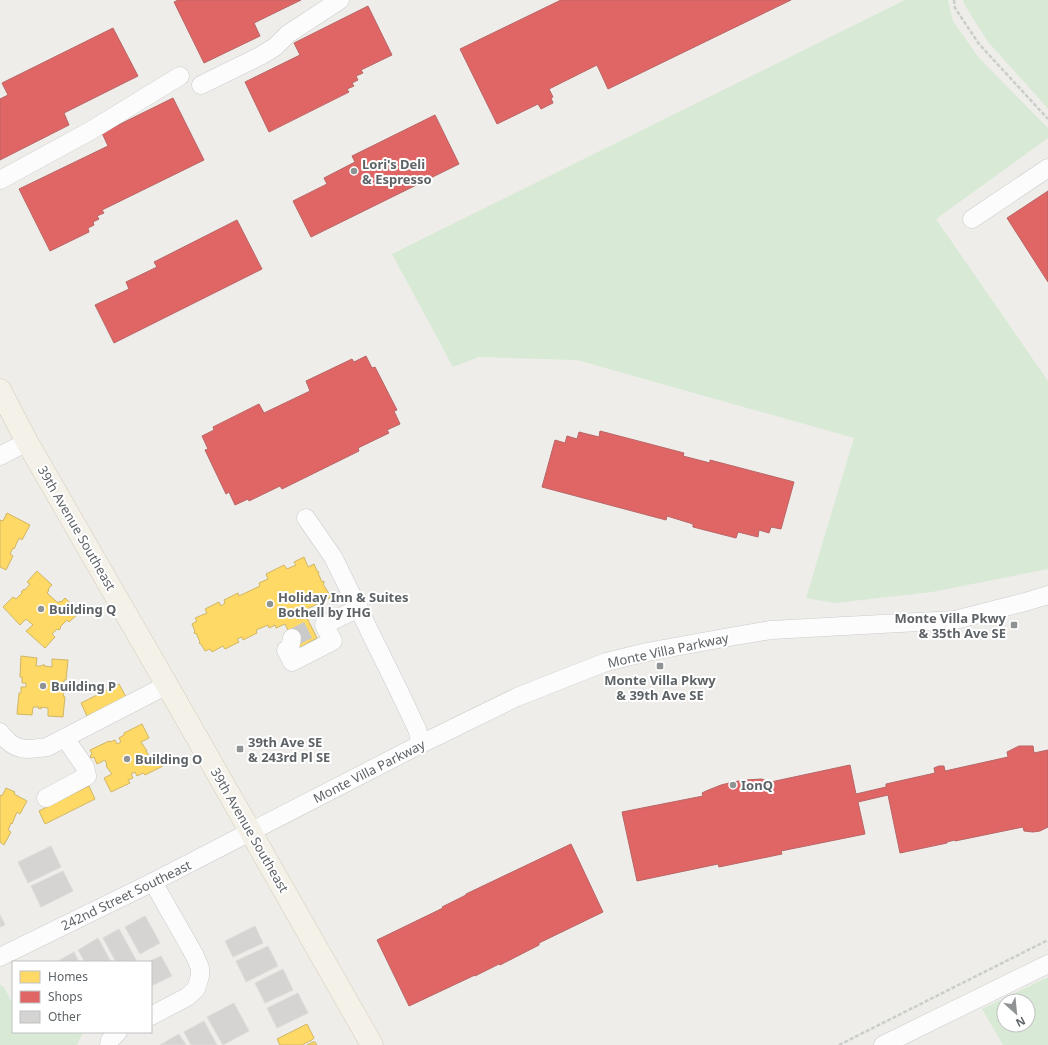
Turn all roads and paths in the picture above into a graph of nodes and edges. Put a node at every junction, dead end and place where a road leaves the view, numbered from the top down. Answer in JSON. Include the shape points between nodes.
{"nodes":[{"id":1,"x":340,"y":0,"type":"edge"},
{"id":2,"x":954,"y":0,"type":"edge"},
{"id":3,"x":180,"y":76,"type":"dead end"},
{"id":4,"x":201,"y":84,"type":"dead end"},
{"id":5,"x":1048,"y":119,"type":"edge"},
{"id":6,"x":1048,"y":168,"type":"edge"},
{"id":7,"x":0,"y":180,"type":"edge"},
{"id":8,"x":972,"y":219,"type":"dead end"},
{"id":9,"x":0,"y":390,"type":"edge"},
{"id":10,"x":23,"y":435,"type":"junction"},
{"id":11,"x":0,"y":456,"type":"edge"},
{"id":12,"x":306,"y":518,"type":"dead end"},
{"id":13,"x":1048,"y":595,"type":"edge"},
{"id":14,"x":359,"y":608,"type":"junction"},
{"id":15,"x":292,"y":638,"type":"dead end"},
{"id":16,"x":167,"y":685,"type":"junction"},
{"id":17,"x":0,"y":732,"type":"edge"},
{"id":18,"x":65,"y":738,"type":"junction"},
{"id":19,"x":421,"y":744,"type":"junction"},
{"id":20,"x":46,"y":798,"type":"dead end"},
{"id":21,"x":250,"y":831,"type":"junction"},
{"id":22,"x":153,"y":882,"type":"junction"},
{"id":23,"x":1048,"y":940,"type":"edge"},
{"id":24,"x":0,"y":957,"type":"edge"},
{"id":25,"x":1048,"y":964,"type":"edge"},
{"id":26,"x":152,"y":1015,"type":"edge"},
{"id":27,"x":891,"y":1043,"type":"edge"},
{"id":28,"x":372,"y":1045,"type":"edge"},
{"id":29,"x":839,"y":1045,"type":"edge"}],
"edges":[{"from":1,"to":4,"type":"street","via":[[288,34],[275,47]]},
{"from":2,"to":5,"type":"path","via":[[955,8],[979,44]]},
{"from":3,"to":7,"type":"street","via":[[90,131]]},
{"from":6,"to":8,"type":"street"},
{"from":9,"to":10,"type":"main road","name":"39th Avenue Southeast"},
{"from":10,"to":11,"type":"street"},
{"from":10,"to":16,"type":"main road","name":"39th Avenue Southeast"},
{"from":12,"to":14,"type":"street","via":[[333,557]]},
{"from":13,"to":19,"type":"street","name":"Monte Villa Parkway","via":[[955,620],[771,630],[647,652],[606,662],[517,697]]},
{"from":14,"to":15,"type":"street","via":[[318,626],[332,641],[292,662],[286,650],[290,648]]},
{"from":14,"to":19,"type":"street","via":[[414,723]]},
{"from":16,"to":18,"type":"street"},
{"from":16,"to":21,"type":"main road","name":"39th Avenue Southeast"},
{"from":17,"to":18,"type":"street","via":[[13,746],[29,749],[47,747]]},
{"from":18,"to":20,"type":"street","via":[[85,767],[87,776]]},
{"from":19,"to":21,"type":"street","name":"Monte Villa Parkway"},
{"from":21,"to":22,"type":"street","name":"242nd Street Southeast"},
{"from":21,"to":28,"type":"main road","name":"39th Avenue Southeast"},
{"from":22,"to":24,"type":"street","name":"242nd Street Southeast"},
{"from":22,"to":26,"type":"street","via":[[195,956],[200,976],[196,989],[187,997]]},
{"from":23,"to":29,"type":"path"},
{"from":25,"to":27,"type":"street"}]}
